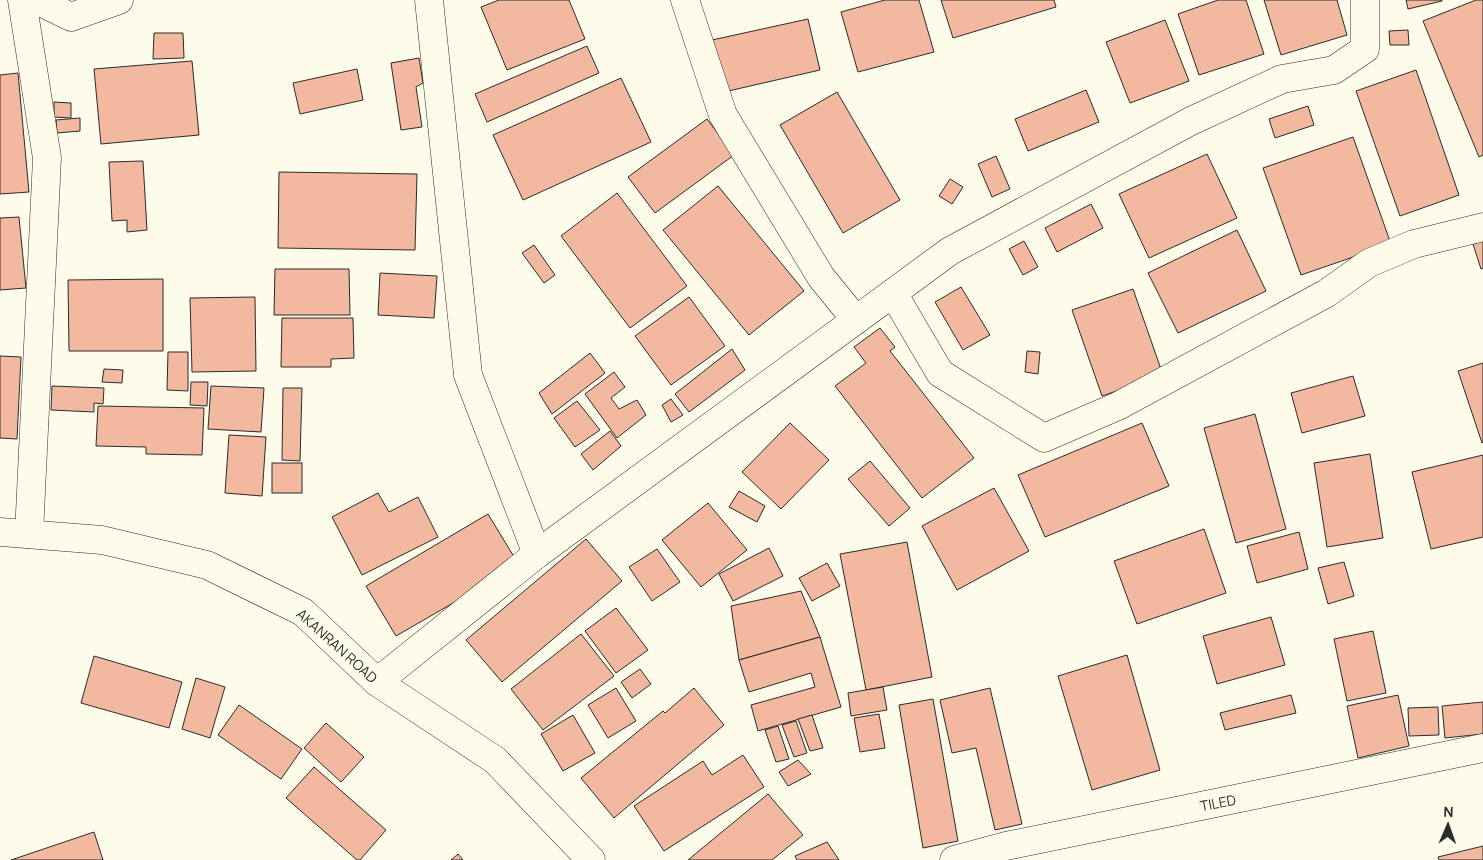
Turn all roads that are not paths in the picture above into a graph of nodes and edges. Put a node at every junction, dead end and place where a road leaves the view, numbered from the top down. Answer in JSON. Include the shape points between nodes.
{"nodes":[{"id":1,"x":22,"y":0,"type":"edge"},
{"id":2,"x":36,"y":0,"type":"edge"},
{"id":3,"x":119,"y":0,"type":"edge"},
{"id":4,"x":429,"y":0,"type":"edge"},
{"id":5,"x":685,"y":0,"type":"edge"},
{"id":6,"x":1365,"y":0,"type":"edge"},
{"id":7,"x":1483,"y":227,"type":"edge"},
{"id":8,"x":893,"y":293,"type":"junction"},
{"id":9,"x":856,"y":320,"type":"junction"},
{"id":10,"x":0,"y":532,"type":"edge"},
{"id":11,"x":30,"y":534,"type":"junction"},
{"id":12,"x":538,"y":554,"type":"junction"},
{"id":13,"x":377,"y":682,"type":"junction"},
{"id":14,"x":1483,"y":748,"type":"edge"},
{"id":15,"x":591,"y":860,"type":"edge"},
{"id":16,"x":954,"y":860,"type":"edge"}],
"edges":[{"from":1,"to":11,"type":"street","via":[[47,158]]},
{"from":2,"to":3,"type":"street","via":[[71,17]]},
{"from":4,"to":12,"type":"street","via":[[468,375]]},
{"from":5,"to":9,"type":"street","via":[[723,115],[821,277]]},
{"from":6,"to":8,"type":"street","via":[[1365,49],[1334,70],[1282,79],[1191,121],[950,251]]},
{"from":7,"to":8,"type":"street","via":[[1414,244],[1369,263],[1328,293],[1118,406],[1044,438],[940,373]]},
{"from":8,"to":9,"type":"street"},
{"from":9,"to":12,"type":"street"},
{"from":10,"to":11,"type":"street","name":"AKANRAN ROAD"},
{"from":11,"to":13,"type":"street","name":"AKANRAN ROAD","via":[[102,540],[207,565],[303,612]]},
{"from":12,"to":13,"type":"street"},
{"from":13,"to":15,"type":"street","name":"AKANRAN ROAD","via":[[495,760]]},
{"from":14,"to":16,"type":"street","name":"TILED","via":[[1006,846]]}]}
